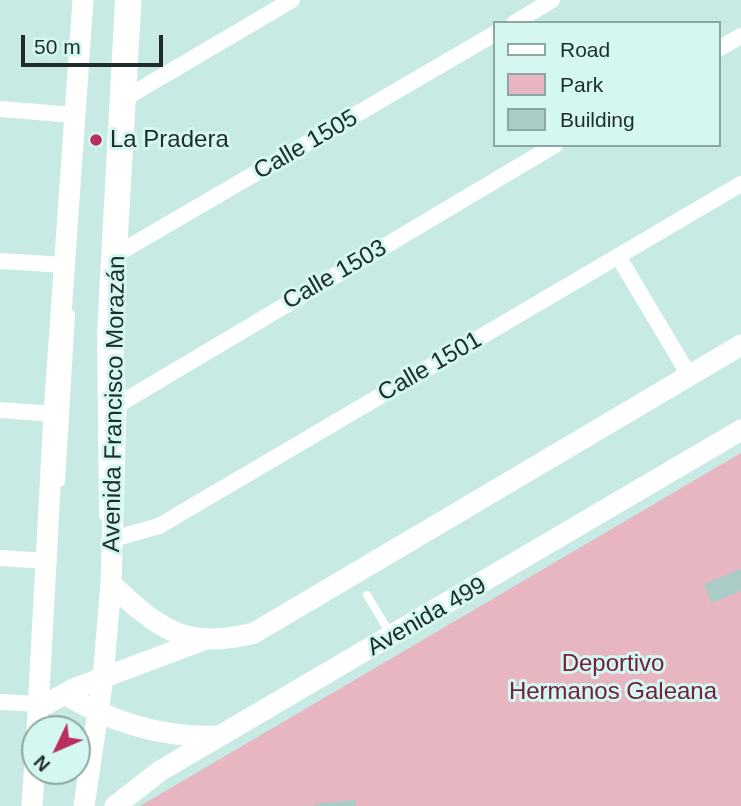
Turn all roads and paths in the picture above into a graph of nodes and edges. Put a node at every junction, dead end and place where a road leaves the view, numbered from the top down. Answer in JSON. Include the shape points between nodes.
{"nodes":[{"id":1,"x":83,"y":0,"type":"edge"},
{"id":2,"x":91,"y":0,"type":"edge"},
{"id":3,"x":119,"y":0,"type":"edge"},
{"id":4,"x":131,"y":0,"type":"edge"},
{"id":5,"x":292,"y":0,"type":"edge"},
{"id":6,"x":552,"y":0,"type":"edge"},
{"id":7,"x":516,"y":21,"type":"edge"},
{"id":8,"x":741,"y":36,"type":"edge"},
{"id":9,"x":492,"y":40,"type":"edge"},
{"id":10,"x":720,"y":48,"type":"edge"},
{"id":11,"x":127,"y":97,"type":"junction"},
{"id":12,"x":0,"y":109,"type":"edge"},
{"id":13,"x":73,"y":115,"type":"junction"},
{"id":14,"x":552,"y":147,"type":"edge"},
{"id":15,"x":741,"y":184,"type":"edge"},
{"id":16,"x":117,"y":254,"type":"junction"},
{"id":17,"x":618,"y":256,"type":"junction"},
{"id":18,"x":0,"y":261,"type":"edge"},
{"id":19,"x":64,"y":265,"type":"junction"},
{"id":20,"x":741,"y":345,"type":"edge"},
{"id":21,"x":689,"y":375,"type":"junction"},
{"id":22,"x":116,"y":406,"type":"junction"},
{"id":23,"x":0,"y":410,"type":"edge"},
{"id":24,"x":54,"y":414,"type":"junction"},
{"id":25,"x":741,"y":430,"type":"edge"},
{"id":26,"x":113,"y":539,"type":"junction"},
{"id":27,"x":0,"y":558,"type":"edge"},
{"id":28,"x":46,"y":561,"type":"junction"},
{"id":29,"x":111,"y":584,"type":"junction"},
{"id":30,"x":367,"y":595,"type":"dead end"},
{"id":31,"x":393,"y":637,"type":"junction"},
{"id":32,"x":201,"y":641,"type":"junction"},
{"id":33,"x":103,"y":678,"type":"junction"},
{"id":34,"x":50,"y":701,"type":"junction"},
{"id":35,"x":0,"y":702,"type":"edge"},
{"id":36,"x":99,"y":711,"type":"junction"},
{"id":37,"x":44,"y":715,"type":"edge"},
{"id":38,"x":48,"y":715,"type":"edge"},
{"id":39,"x":218,"y":736,"type":"junction"},
{"id":40,"x":33,"y":785,"type":"edge"},
{"id":41,"x":43,"y":785,"type":"edge"},
{"id":42,"x":32,"y":806,"type":"edge"},
{"id":43,"x":42,"y":806,"type":"edge"},
{"id":44,"x":84,"y":806,"type":"edge"},
{"id":45,"x":115,"y":806,"type":"edge"}],
"edges":[{"from":1,"to":13,"type":"street"},
{"from":2,"to":34,"type":"lane","via":[[72,228],[71,327]]},
{"from":3,"to":29,"type":"lane","via":[[101,334],[103,562]]},
{"from":4,"to":11,"type":"street","name":"Avenida Francisco Morazán"},
{"from":5,"to":11,"type":"street"},
{"from":6,"to":7,"type":"street"},
{"from":8,"to":10,"type":"street"},
{"from":9,"to":16,"type":"street","name":"Calle 1505"},
{"from":11,"to":16,"type":"street","name":"Avenida Francisco Morazán"},
{"from":12,"to":13,"type":"street"},
{"from":13,"to":19,"type":"street"},
{"from":14,"to":22,"type":"street","name":"Calle 1503"},
{"from":15,"to":17,"type":"street","name":"Calle 1501"},
{"from":16,"to":22,"type":"street","name":"Avenida Francisco Morazán","via":[[112,330]]},
{"from":17,"to":21,"type":"street"},
{"from":17,"to":26,"type":"street","name":"Calle 1501","via":[[159,526]]},
{"from":18,"to":19,"type":"street"},
{"from":19,"to":24,"type":"street"},
{"from":20,"to":21,"type":"street"},
{"from":21,"to":32,"type":"street","via":[[254,633]]},
{"from":22,"to":26,"type":"street","name":"Avenida Francisco Morazán"},
{"from":23,"to":24,"type":"street"},
{"from":24,"to":28,"type":"street"},
{"from":25,"to":31,"type":"street","name":"Avenida 499"},
{"from":26,"to":29,"type":"street","name":"Avenida Francisco Morazán"},
{"from":27,"to":28,"type":"street"},
{"from":28,"to":34,"type":"street"},
{"from":29,"to":32,"type":"street","via":[[155,622]]},
{"from":29,"to":33,"type":"street","name":"Avenida Francisco Morazán"},
{"from":30,"to":31,"type":"lane"},
{"from":31,"to":39,"type":"street","name":"Avenida 499"},
{"from":32,"to":33,"type":"street"},
{"from":33,"to":34,"type":"street"},
{"from":33,"to":36,"type":"street","name":"Avenida Francisco Morazán"},
{"from":34,"to":35,"type":"street"},
{"from":34,"to":36,"type":"street"},
{"from":34,"to":37,"type":"street"},
{"from":34,"to":38,"type":"lane"},
{"from":36,"to":39,"type":"street","via":[[163,734]]},
{"from":36,"to":44,"type":"street","name":"Avenida Francisco Morazán"},
{"from":39,"to":45,"type":"street","name":"Avenida 499","via":[[160,771]]},
{"from":40,"to":42,"type":"street"},
{"from":41,"to":43,"type":"lane"}]}
